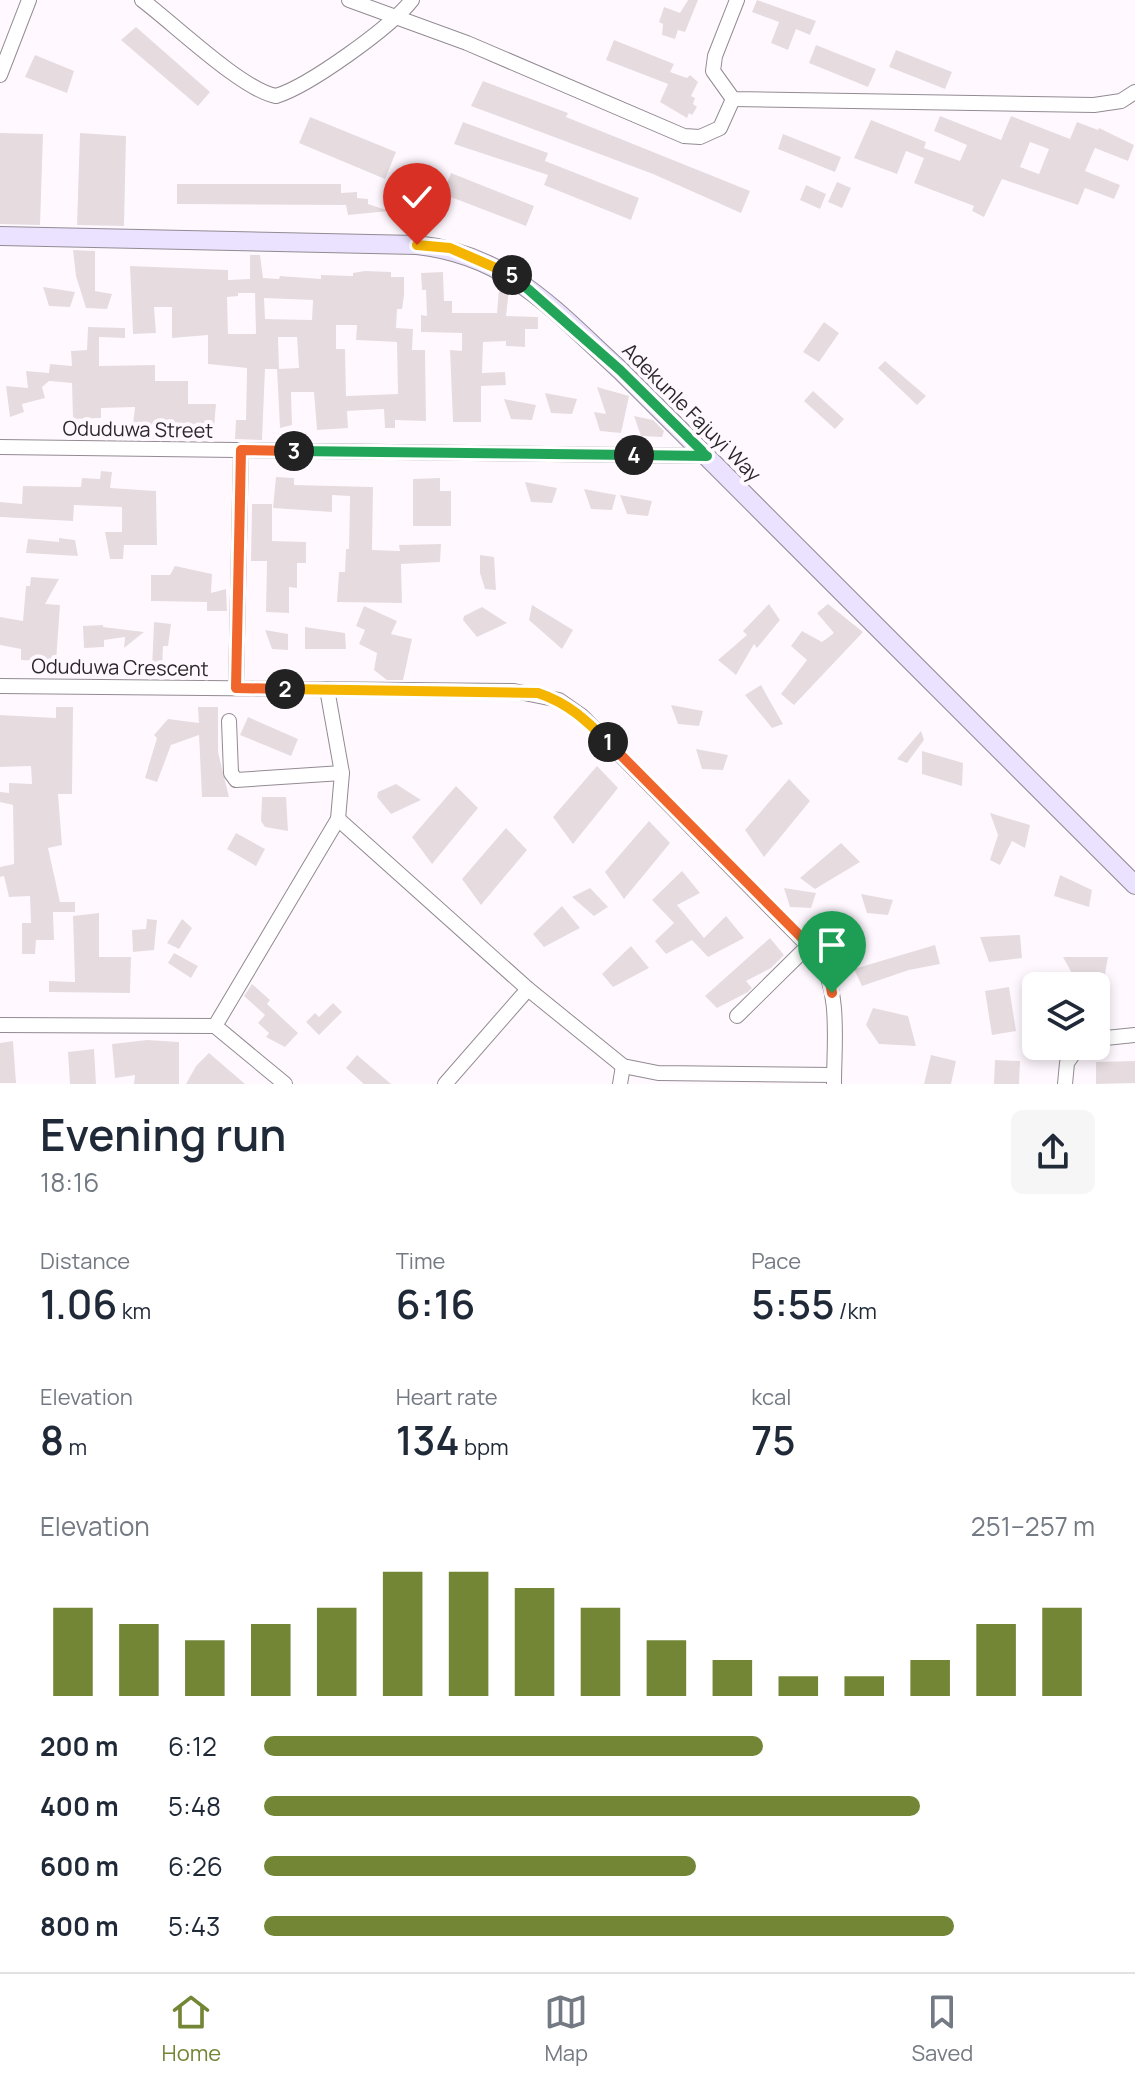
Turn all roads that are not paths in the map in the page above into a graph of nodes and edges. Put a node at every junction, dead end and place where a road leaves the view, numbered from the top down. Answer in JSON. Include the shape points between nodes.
{"nodes":[{"id":1,"x":29,"y":0,"type":"edge"},
{"id":2,"x":142,"y":0,"type":"edge"},
{"id":3,"x":349,"y":0,"type":"edge"},
{"id":4,"x":412,"y":0,"type":"edge"},
{"id":5,"x":737,"y":0,"type":"edge"},
{"id":6,"x":399,"y":18,"type":"junction"},
{"id":7,"x":1,"y":68,"type":"edge"},
{"id":8,"x":1135,"y":92,"type":"edge"},
{"id":9,"x":733,"y":99,"type":"junction"},
{"id":10,"x":0,"y":236,"type":"edge"},
{"id":11,"x":0,"y":447,"type":"edge"},
{"id":12,"x":241,"y":450,"type":"junction"},
{"id":13,"x":707,"y":456,"type":"junction"},
{"id":14,"x":0,"y":686,"type":"edge"},
{"id":15,"x":236,"y":688,"type":"junction"},
{"id":16,"x":327,"y":689,"type":"junction"},
{"id":17,"x":229,"y":721,"type":"dead end"},
{"id":18,"x":342,"y":773,"type":"junction"},
{"id":19,"x":338,"y":819,"type":"junction"},
{"id":20,"x":1135,"y":885,"type":"edge"},
{"id":21,"x":809,"y":945,"type":"junction"},
{"id":22,"x":528,"y":989,"type":"junction"},
{"id":23,"x":737,"y":1016,"type":"dead end"},
{"id":24,"x":0,"y":1025,"type":"edge"},
{"id":25,"x":215,"y":1026,"type":"junction"},
{"id":26,"x":1135,"y":1035,"type":"edge"},
{"id":27,"x":1110,"y":1038,"type":"edge"},
{"id":28,"x":1069,"y":1060,"type":"edge"},
{"id":29,"x":623,"y":1066,"type":"junction"},
{"id":30,"x":834,"y":1080,"type":"edge"},
{"id":31,"x":285,"y":1084,"type":"edge"},
{"id":32,"x":445,"y":1084,"type":"edge"},
{"id":33,"x":620,"y":1084,"type":"edge"},
{"id":34,"x":1065,"y":1084,"type":"edge"}],
"edges":[{"from":1,"to":7,"type":"street"},
{"from":2,"to":6,"type":"street","via":[[236,74],[276,96],[301,85]]},
{"from":3,"to":6,"type":"street"},
{"from":4,"to":6,"type":"street"},
{"from":5,"to":9,"type":"street","via":[[713,71]]},
{"from":6,"to":9,"type":"street","via":[[684,136],[700,137],[720,128]]},
{"from":8,"to":9,"type":"street","via":[[1121,101],[1094,105]]},
{"from":10,"to":13,"type":"street","name":"Adekunle Fajuyi Way","via":[[450,248],[492,264],[532,290]]},
{"from":11,"to":12,"type":"street","name":"Oduduwa Street"},
{"from":12,"to":13,"type":"street","name":"Oduduwa Street"},
{"from":12,"to":15,"type":"street"},
{"from":13,"to":20,"type":"street","name":"Adekunle Fajuyi Way"},
{"from":14,"to":15,"type":"street","name":"Oduduwa Crescent"},
{"from":15,"to":16,"type":"street","name":"Oduduwa Crescent"},
{"from":16,"to":18,"type":"street"},
{"from":16,"to":21,"type":"street","name":"Oduduwa Crescent","via":[[514,691],[559,700],[582,716]]},
{"from":17,"to":18,"type":"street","via":[[231,773],[236,780]]},
{"from":18,"to":19,"type":"street"},
{"from":19,"to":22,"type":"street"},
{"from":19,"to":25,"type":"street"},
{"from":21,"to":23,"type":"street"},
{"from":21,"to":30,"type":"street","name":"Oduduwa Crescent","via":[[828,971]]},
{"from":22,"to":29,"type":"street"},
{"from":22,"to":32,"type":"street"},
{"from":24,"to":25,"type":"street"},
{"from":25,"to":31,"type":"street"},
{"from":26,"to":27,"type":"street"},
{"from":28,"to":34,"type":"street"},
{"from":29,"to":30,"type":"street","via":[[658,1073]]},
{"from":29,"to":33,"type":"street"}]}
